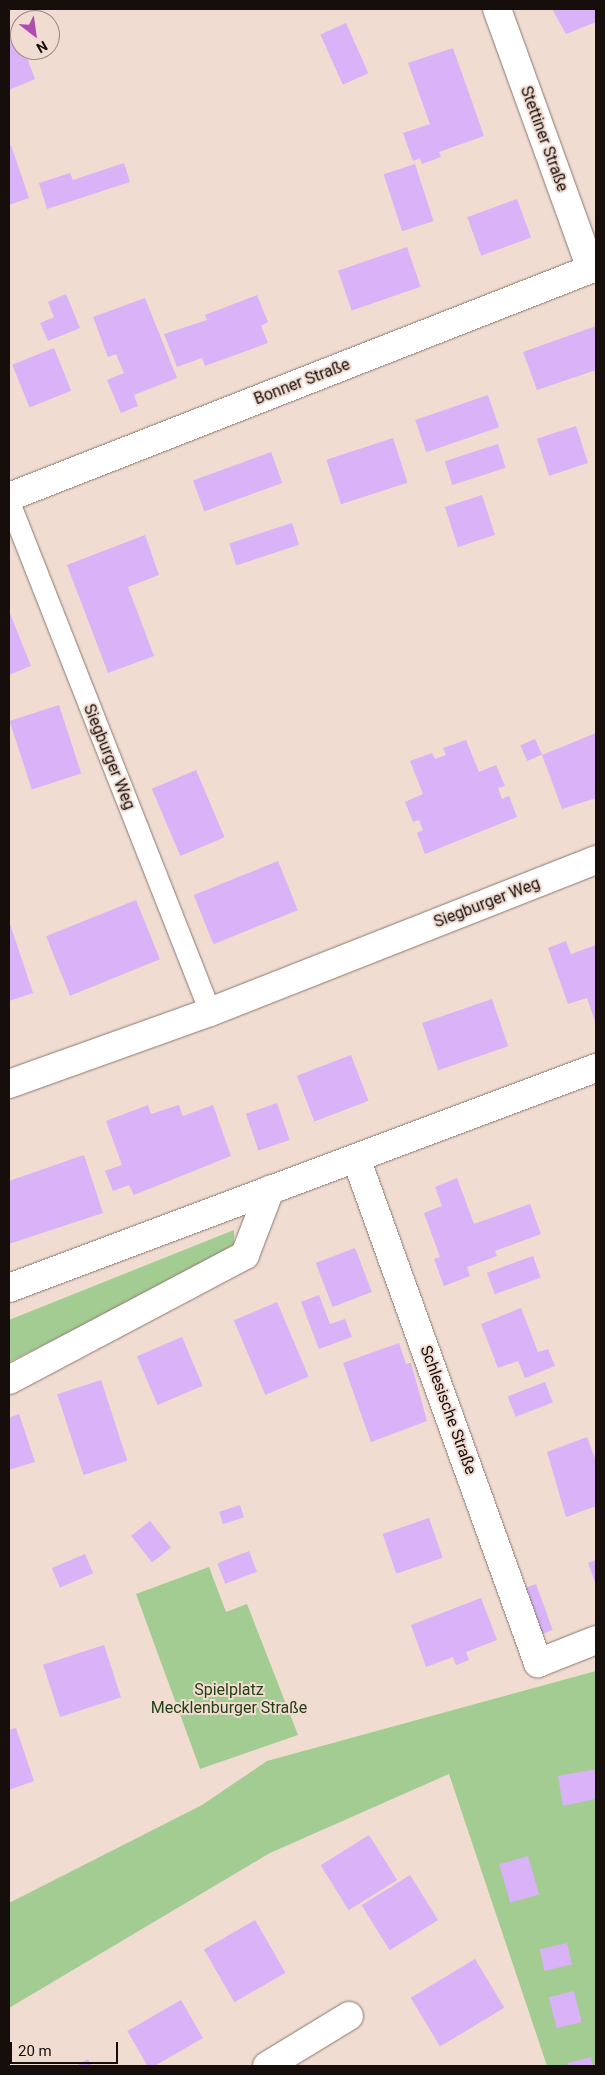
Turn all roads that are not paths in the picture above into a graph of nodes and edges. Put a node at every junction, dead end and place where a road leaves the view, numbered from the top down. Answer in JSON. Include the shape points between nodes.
{"nodes":[{"id":1,"x":497,"y":9,"type":"edge"},
{"id":2,"x":594,"y":268,"type":"edge"},
{"id":3,"x":9,"y":497,"type":"edge"},
{"id":4,"x":9,"y":502,"type":"edge"},
{"id":5,"x":596,"y":860,"type":"edge"},
{"id":6,"x":210,"y":1012,"type":"junction"},
{"id":7,"x":596,"y":1068,"type":"edge"},
{"id":8,"x":9,"y":1084,"type":"edge"},
{"id":9,"x":356,"y":1158,"type":"junction"},
{"id":10,"x":270,"y":1190,"type":"junction"},
{"id":11,"x":9,"y":1288,"type":"edge"},
{"id":12,"x":9,"y":1380,"type":"edge"},
{"id":13,"x":596,"y":1640,"type":"edge"},
{"id":14,"x":350,"y":2016,"type":"dead end"},
{"id":15,"x":267,"y":2066,"type":"edge"}],
"edges":[{"from":1,"to":2,"type":"street","name":"Stettiner Straße"},
{"from":2,"to":3,"type":"street","name":"Bonner Straße"},
{"from":4,"to":6,"type":"lane","name":"Siegburger Weg"},
{"from":5,"to":6,"type":"street","name":"Siegburger Weg"},
{"from":6,"to":8,"type":"street","name":"Siegburger Weg"},
{"from":7,"to":9,"type":"street"},
{"from":9,"to":10,"type":"street"},
{"from":9,"to":13,"type":"street","name":"Schlesische Straße","via":[[538,1663]]},
{"from":10,"to":11,"type":"street"},
{"from":10,"to":12,"type":"street","via":[[245,1255]]},
{"from":14,"to":15,"type":"street"}]}
